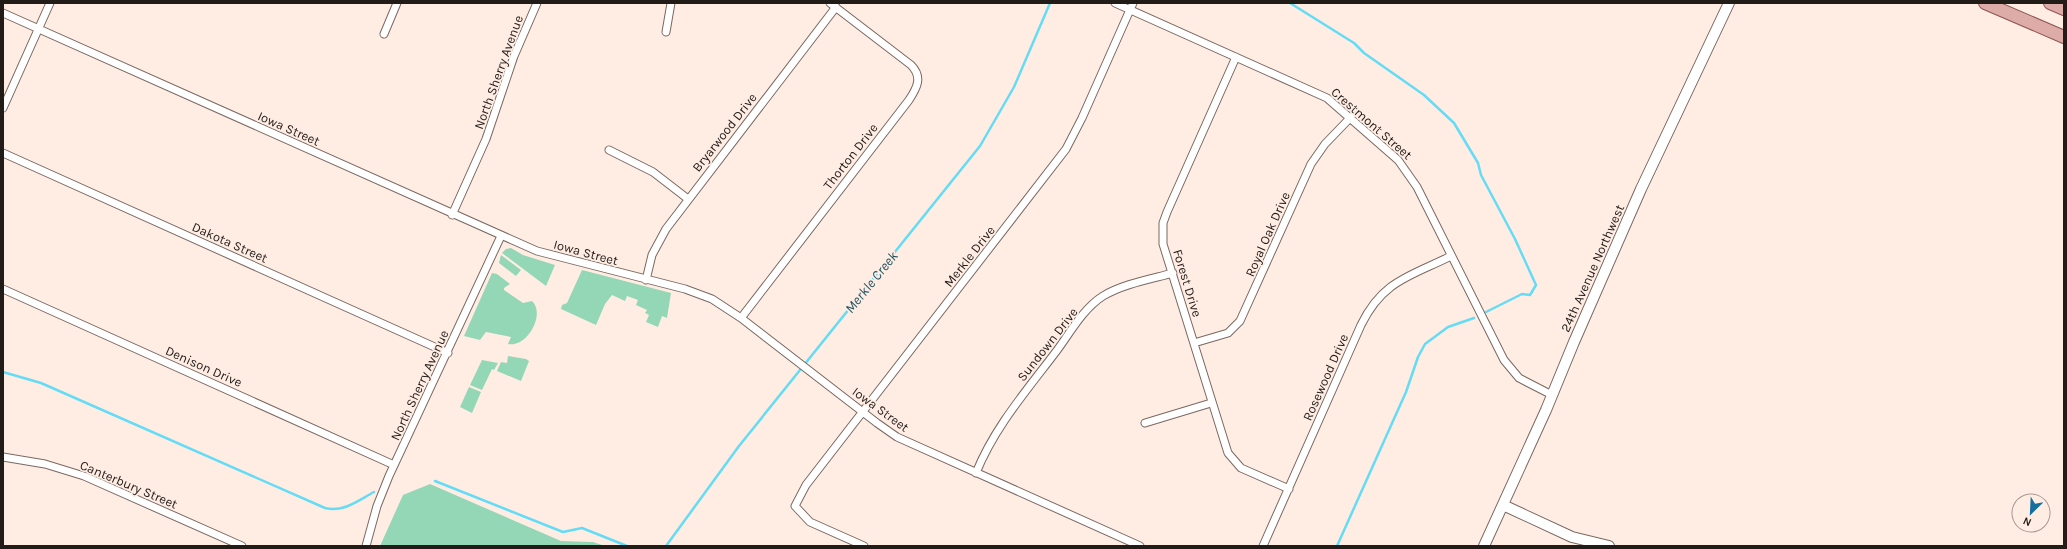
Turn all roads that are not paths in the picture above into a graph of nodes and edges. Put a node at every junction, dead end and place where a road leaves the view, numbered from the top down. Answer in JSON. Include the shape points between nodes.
{"nodes":[{"id":1,"x":50,"y":3,"type":"edge"},
{"id":2,"x":397,"y":3,"type":"edge"},
{"id":3,"x":537,"y":3,"type":"edge"},
{"id":4,"x":671,"y":3,"type":"edge"},
{"id":5,"x":1115,"y":3,"type":"edge"},
{"id":6,"x":1729,"y":3,"type":"edge"},
{"id":7,"x":1985,"y":3,"type":"edge"},
{"id":8,"x":2050,"y":3,"type":"edge"},
{"id":9,"x":833,"y":5,"type":"edge"},
{"id":10,"x":1132,"y":6,"type":"edge"},
{"id":11,"x":2064,"y":9,"type":"edge"},
{"id":12,"x":3,"y":13,"type":"edge"},
{"id":13,"x":38,"y":29,"type":"junction"},
{"id":14,"x":666,"y":32,"type":"dead end"},
{"id":15,"x":384,"y":34,"type":"dead end"},
{"id":16,"x":2064,"y":37,"type":"edge"},
{"id":17,"x":1236,"y":57,"type":"junction"},
{"id":18,"x":3,"y":108,"type":"edge"},
{"id":19,"x":1351,"y":117,"type":"junction"},
{"id":20,"x":609,"y":150,"type":"dead end"},
{"id":21,"x":3,"y":153,"type":"edge"},
{"id":22,"x":688,"y":199,"type":"junction"},
{"id":23,"x":452,"y":215,"type":"junction"},
{"id":24,"x":501,"y":236,"type":"junction"},
{"id":25,"x":1451,"y":256,"type":"junction"},
{"id":26,"x":1172,"y":273,"type":"junction"},
{"id":27,"x":646,"y":280,"type":"junction"},
{"id":28,"x":3,"y":288,"type":"edge"},
{"id":29,"x":741,"y":318,"type":"junction"},
{"id":30,"x":1194,"y":343,"type":"junction"},
{"id":31,"x":448,"y":353,"type":"junction"},
{"id":32,"x":1552,"y":395,"type":"junction"},
{"id":33,"x":1211,"y":403,"type":"junction"},
{"id":34,"x":863,"y":413,"type":"junction"},
{"id":35,"x":1145,"y":423,"type":"dead end"},
{"id":36,"x":3,"y":457,"type":"edge"},
{"id":37,"x":394,"y":465,"type":"junction"},
{"id":38,"x":976,"y":473,"type":"junction"},
{"id":39,"x":1289,"y":489,"type":"junction"},
{"id":40,"x":1503,"y":505,"type":"junction"},
{"id":41,"x":242,"y":546,"type":"edge"},
{"id":42,"x":366,"y":546,"type":"edge"},
{"id":43,"x":864,"y":546,"type":"edge"},
{"id":44,"x":1140,"y":546,"type":"edge"},
{"id":45,"x":1263,"y":546,"type":"edge"},
{"id":46,"x":1484,"y":546,"type":"edge"},
{"id":47,"x":1608,"y":546,"type":"edge"}],
"edges":[{"from":1,"to":13,"type":"street"},
{"from":2,"to":15,"type":"street"},
{"from":3,"to":23,"type":"street","name":"North Sherry Avenue","via":[[504,83],[486,139]]},
{"from":4,"to":14,"type":"street"},
{"from":5,"to":10,"type":"street","name":"Crestmont Street"},
{"from":6,"to":32,"type":"main road","name":"24th Avenue Northwest","via":[[1644,182]]},
{"from":7,"to":16,"type":"main road"},
{"from":8,"to":11,"type":"main road"},
{"from":9,"to":22,"type":"street","name":"Bryarwood Drive"},
{"from":9,"to":29,"type":"street","name":"Thorton Drive","via":[[911,65],[917,73],[918,86]]},
{"from":10,"to":17,"type":"street","name":"Crestmont Street"},
{"from":10,"to":34,"type":"street","name":"Merkle Drive","via":[[1066,149]]},
{"from":12,"to":13,"type":"street","name":"Iowa Street"},
{"from":13,"to":18,"type":"street"},
{"from":13,"to":23,"type":"street","name":"Iowa Street"},
{"from":17,"to":19,"type":"street","name":"Crestmont Street","via":[[1327,98]]},
{"from":17,"to":26,"type":"street","name":"Forest Drive","via":[[1163,223],[1163,244]]},
{"from":19,"to":25,"type":"street","name":"Crestmont Street","via":[[1405,167]]},
{"from":19,"to":30,"type":"street","name":"Royal Oak Drive","via":[[1325,144],[1311,164],[1240,322],[1228,333]]},
{"from":20,"to":22,"type":"street","via":[[653,172]]},
{"from":21,"to":31,"type":"street","name":"Dakota Street"},
{"from":22,"to":27,"type":"street","name":"Bryarwood Drive","via":[[658,242]]},
{"from":23,"to":24,"type":"street","name":"Iowa Street"},
{"from":24,"to":27,"type":"street","name":"Iowa Street","via":[[543,253]]},
{"from":24,"to":31,"type":"street","name":"North Sherry Avenue"},
{"from":25,"to":32,"type":"street","name":"Crestmont Street","via":[[1509,366],[1527,384]]},
{"from":25,"to":39,"type":"street","name":"Rosewood Drive","via":[[1389,287],[1373,303]]},
{"from":26,"to":30,"type":"street","name":"Forest Drive"},
{"from":26,"to":38,"type":"street","name":"Sundown Drive","via":[[1112,292],[1097,301],[1004,419]]},
{"from":27,"to":29,"type":"street","name":"Iowa Street","via":[[701,294]]},
{"from":28,"to":37,"type":"street","name":"Denison Drive"},
{"from":29,"to":34,"type":"street","name":"Iowa Street"},
{"from":30,"to":33,"type":"street","name":"Forest Drive"},
{"from":31,"to":37,"type":"street","name":"North Sherry Avenue"},
{"from":32,"to":40,"type":"main road","name":"24th Avenue Northwest"},
{"from":33,"to":35,"type":"street"},
{"from":33,"to":39,"type":"street","name":"Forest Drive","via":[[1228,453],[1235,463]]},
{"from":34,"to":38,"type":"street","name":"Iowa Street","via":[[897,437]]},
{"from":34,"to":43,"type":"street","name":"Merkle Drive","via":[[806,485],[795,506],[810,522]]},
{"from":36,"to":41,"type":"street","name":"Canterbury Street","via":[[45,464],[84,476]]},
{"from":37,"to":42,"type":"street","name":"North Sherry Avenue","via":[[377,506]]},
{"from":38,"to":44,"type":"street","name":"Iowa Street"},
{"from":39,"to":45,"type":"street","name":"Rosewood Drive"},
{"from":40,"to":46,"type":"main road","name":"24th Avenue Northwest"},
{"from":40,"to":47,"type":"main road","via":[[1572,537]]}]}
